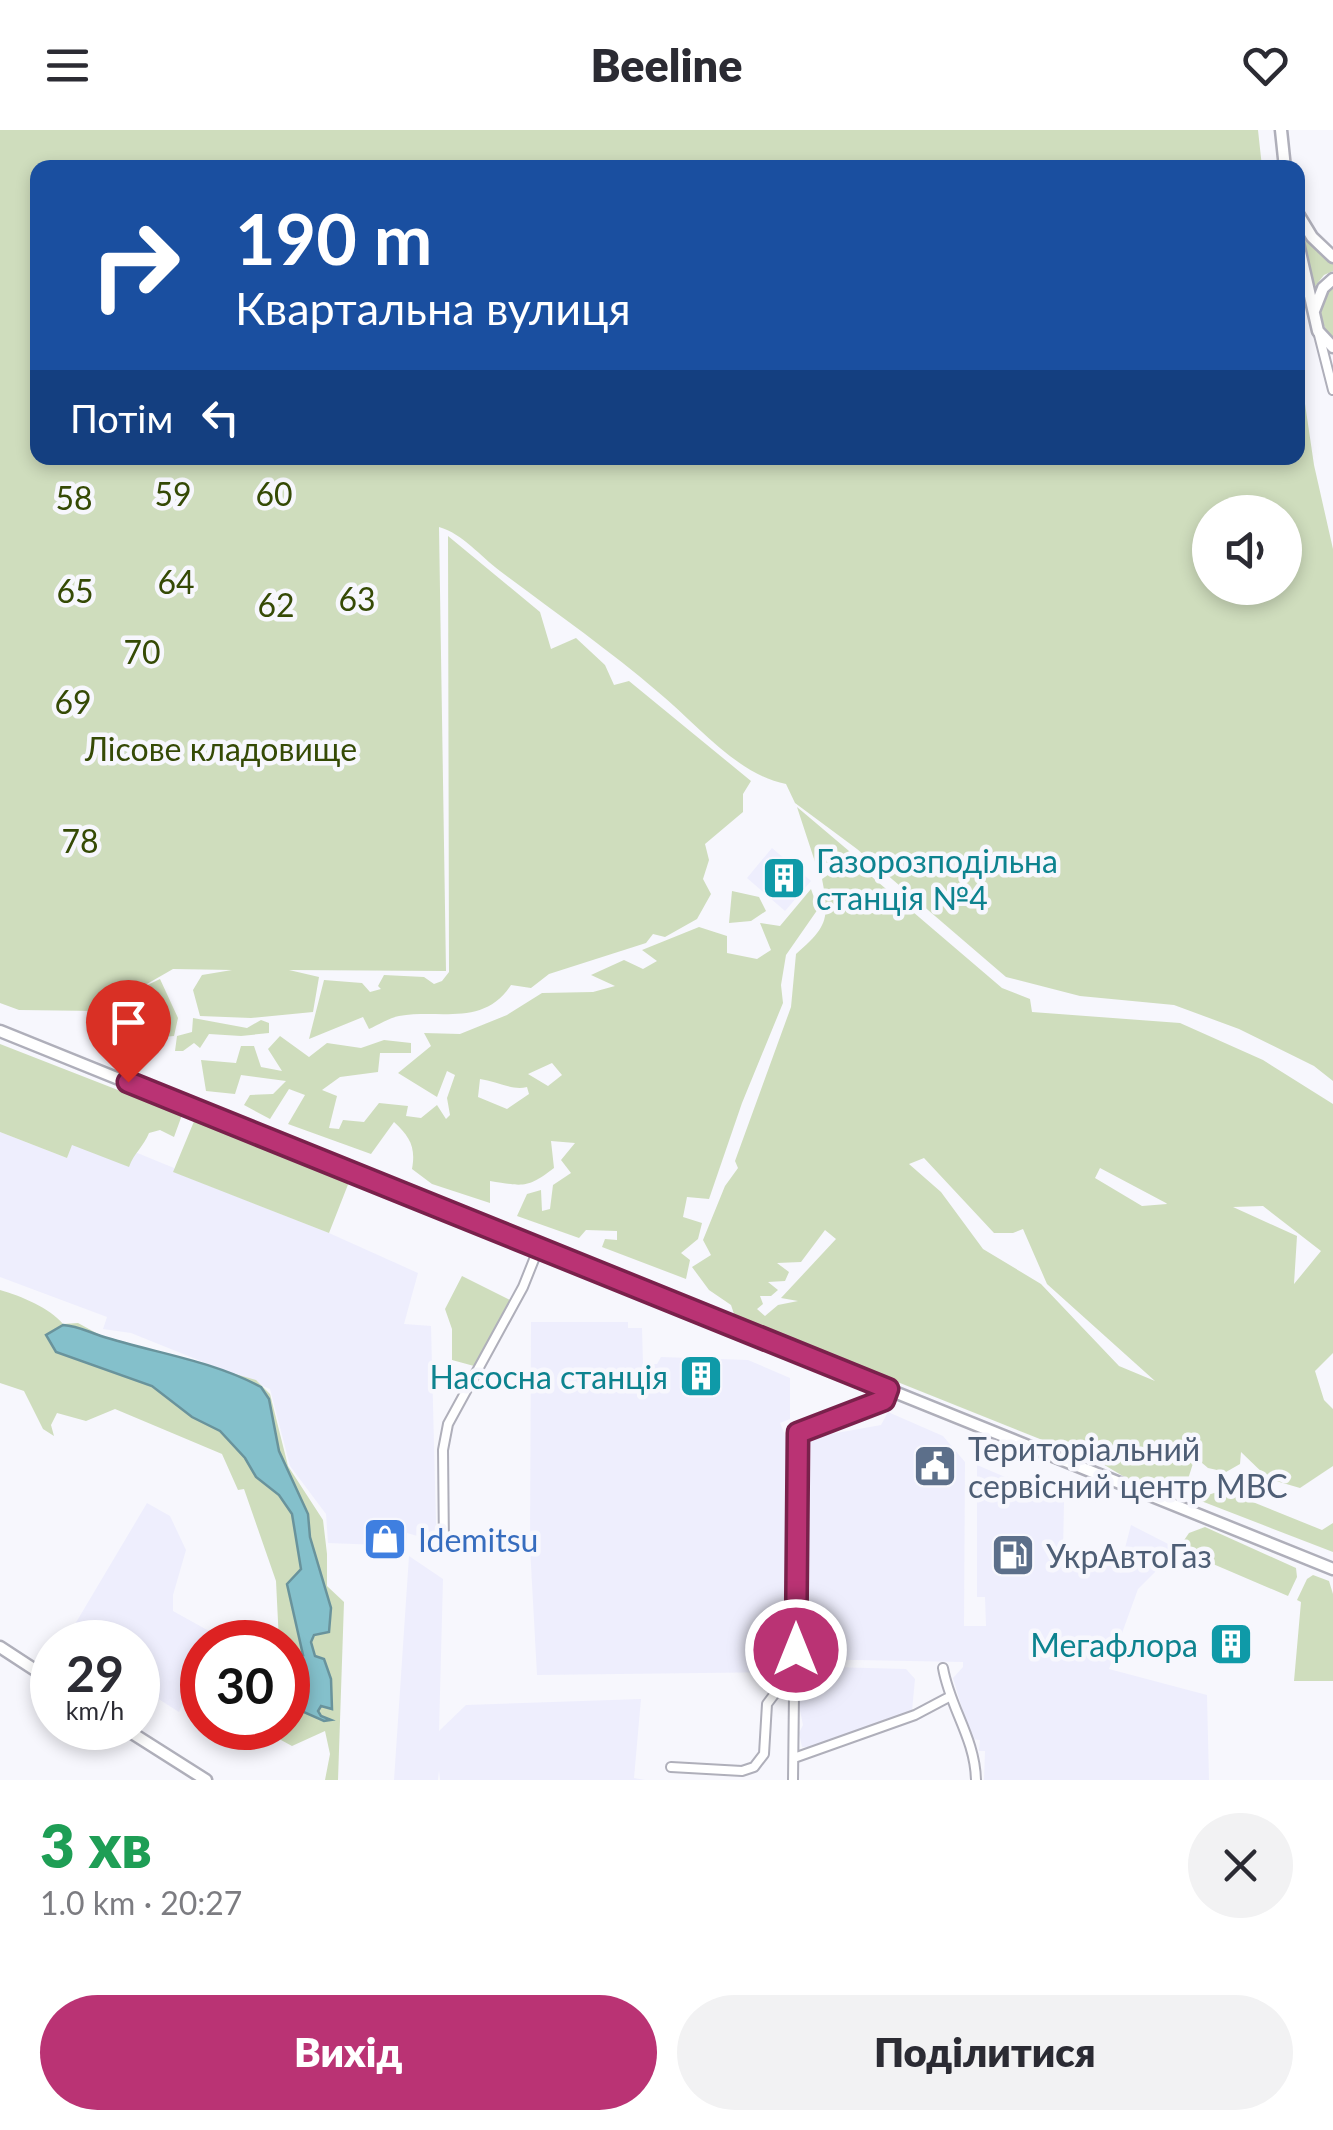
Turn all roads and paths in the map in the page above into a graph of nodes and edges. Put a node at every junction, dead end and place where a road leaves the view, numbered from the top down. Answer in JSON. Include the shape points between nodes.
{"nodes":[{"id":1,"x":1281,"y":130,"type":"edge"},
{"id":2,"x":1285,"y":160,"type":"edge"},
{"id":3,"x":1305,"y":226,"type":"edge"},
{"id":4,"x":1333,"y":257,"type":"edge"},
{"id":5,"x":1305,"y":275,"type":"edge"},
{"id":6,"x":1333,"y":279,"type":"edge"},
{"id":7,"x":1313,"y":312,"type":"junction"},
{"id":8,"x":1318,"y":332,"type":"junction"},
{"id":9,"x":1333,"y":347,"type":"edge"},
{"id":10,"x":1333,"y":390,"type":"edge"},
{"id":11,"x":0,"y":1031,"type":"edge"},
{"id":12,"x":539,"y":1246,"type":"junction"},
{"id":13,"x":888,"y":1389,"type":"junction"},
{"id":14,"x":444,"y":1546,"type":"dead end"},
{"id":15,"x":1333,"y":1569,"type":"edge"},
{"id":16,"x":0,"y":1647,"type":"edge"},
{"id":17,"x":796,"y":1664,"type":"junction"},
{"id":18,"x":30,"y":1667,"type":"edge"},
{"id":19,"x":944,"y":1668,"type":"dead end"},
{"id":20,"x":948,"y":1698,"type":"junction"},
{"id":21,"x":159,"y":1750,"type":"edge"},
{"id":22,"x":794,"y":1758,"type":"junction"},
{"id":23,"x":671,"y":1766,"type":"dead end"},
{"id":24,"x":206,"y":1780,"type":"edge"},
{"id":25,"x":793,"y":1780,"type":"edge"},
{"id":26,"x":976,"y":1780,"type":"edge"}],
"edges":[{"from":1,"to":2,"type":"street"},
{"from":3,"to":4,"type":"street"},
{"from":5,"to":7,"type":"street"},
{"from":6,"to":7,"type":"street"},
{"from":7,"to":8,"type":"street"},
{"from":8,"to":9,"type":"street"},
{"from":8,"to":10,"type":"street"},
{"from":11,"to":12,"type":"street"},
{"from":12,"to":13,"type":"street"},
{"from":12,"to":14,"type":"street","via":[[448,1424]]},
{"from":13,"to":15,"type":"street"},
{"from":13,"to":17,"type":"street","via":[[884,1400],[798,1433]]},
{"from":16,"to":18,"type":"street"},
{"from":17,"to":22,"type":"street"},
{"from":17,"to":23,"type":"street","via":[[767,1704],[764,1754],[754,1767]]},
{"from":19,"to":20,"type":"street"},
{"from":20,"to":22,"type":"street"},
{"from":20,"to":26,"type":"street","via":[[965,1724]]},
{"from":21,"to":24,"type":"street"},
{"from":22,"to":25,"type":"street"}]}
